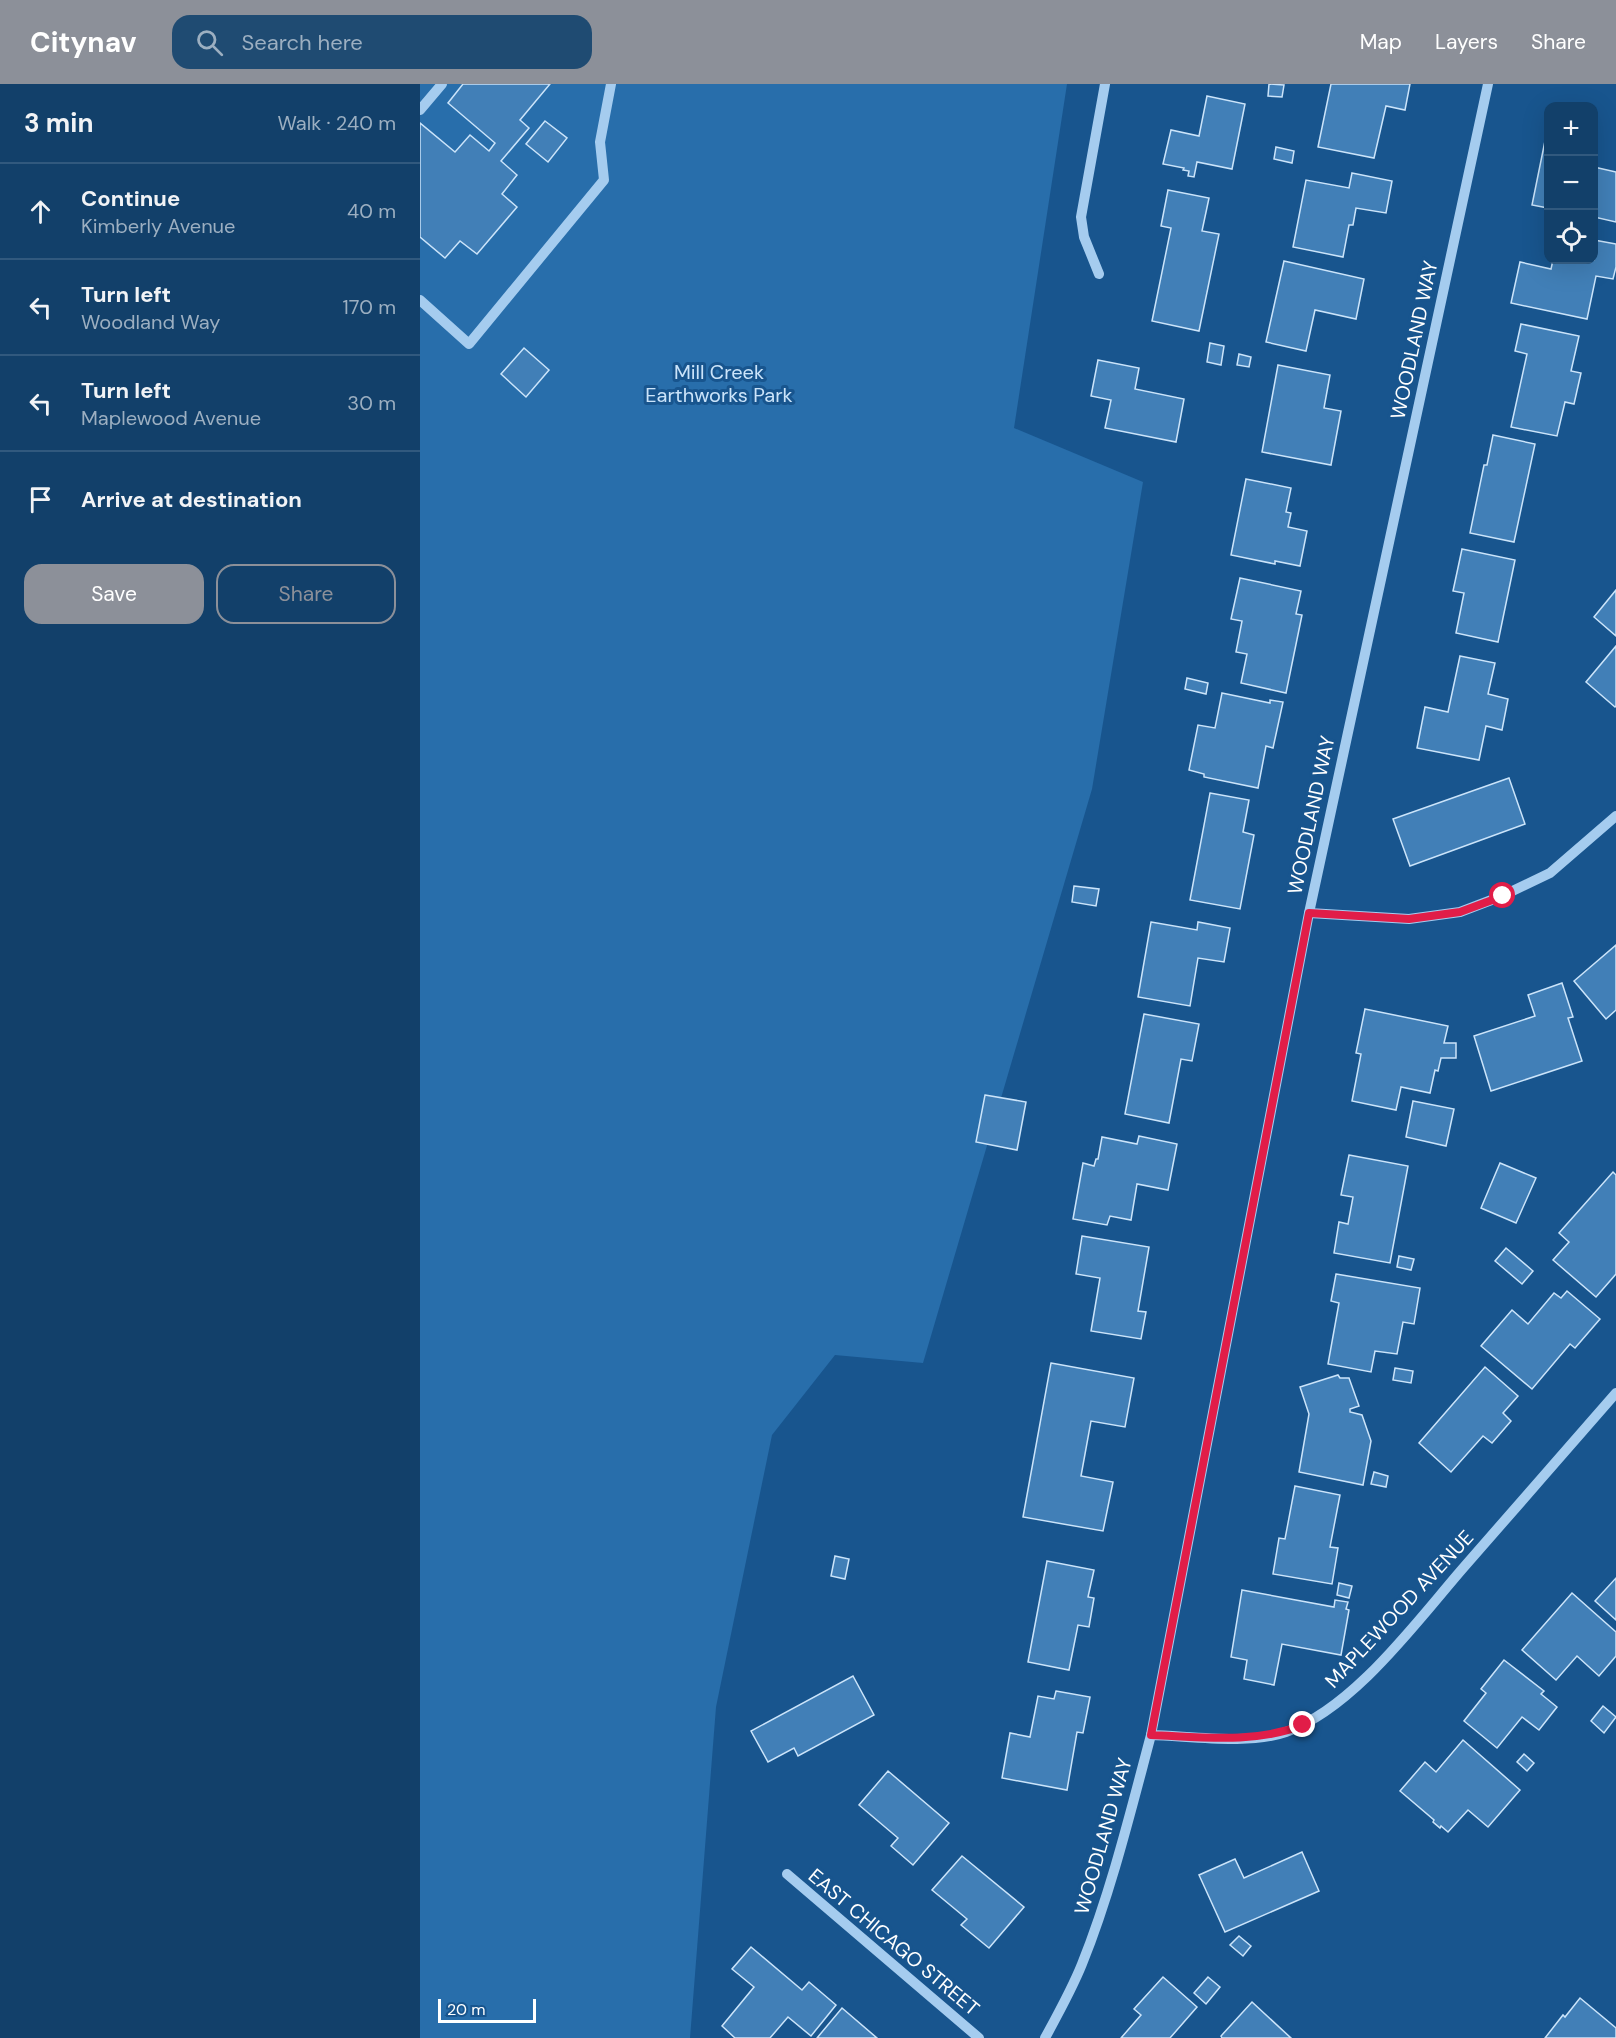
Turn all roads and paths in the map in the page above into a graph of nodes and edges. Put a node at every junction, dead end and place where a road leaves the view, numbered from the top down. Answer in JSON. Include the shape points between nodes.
{"nodes":[{"id":1,"x":442,"y":84,"type":"edge"},
{"id":2,"x":610,"y":84,"type":"edge"},
{"id":3,"x":1105,"y":84,"type":"edge"},
{"id":4,"x":1488,"y":84,"type":"edge"},
{"id":5,"x":420,"y":110,"type":"edge"},
{"id":6,"x":1099,"y":274,"type":"dead end"},
{"id":7,"x":420,"y":300,"type":"edge"},
{"id":8,"x":1616,"y":816,"type":"edge"},
{"id":9,"x":1309,"y":913,"type":"junction"},
{"id":10,"x":1616,"y":1393,"type":"edge"},
{"id":11,"x":1151,"y":1735,"type":"junction"},
{"id":12,"x":787,"y":1874,"type":"dead end"},
{"id":13,"x":979,"y":2038,"type":"edge"},
{"id":14,"x":1045,"y":2038,"type":"edge"}],
"edges":[{"from":1,"to":5,"type":"street"},
{"from":2,"to":7,"type":"street","via":[[600,142],[604,180],[469,344]]},
{"from":3,"to":6,"type":"street","via":[[1081,217],[1084,237]]},
{"from":4,"to":9,"type":"street","name":"WOODLAND WAY"},
{"from":8,"to":9,"type":"street","via":[[1550,873],[1460,912],[1409,919]]},
{"from":9,"to":11,"type":"street","name":"WOODLAND WAY"},
{"from":10,"to":11,"type":"street","name":"MAPLEWOOD AVENUE","via":[[1391,1651],[1339,1703],[1303,1725],[1263,1737]]},
{"from":11,"to":14,"type":"street","name":"WOODLAND WAY","via":[[1093,1934]]},
{"from":12,"to":13,"type":"street","name":"EAST CHICAGO STREET"}]}
